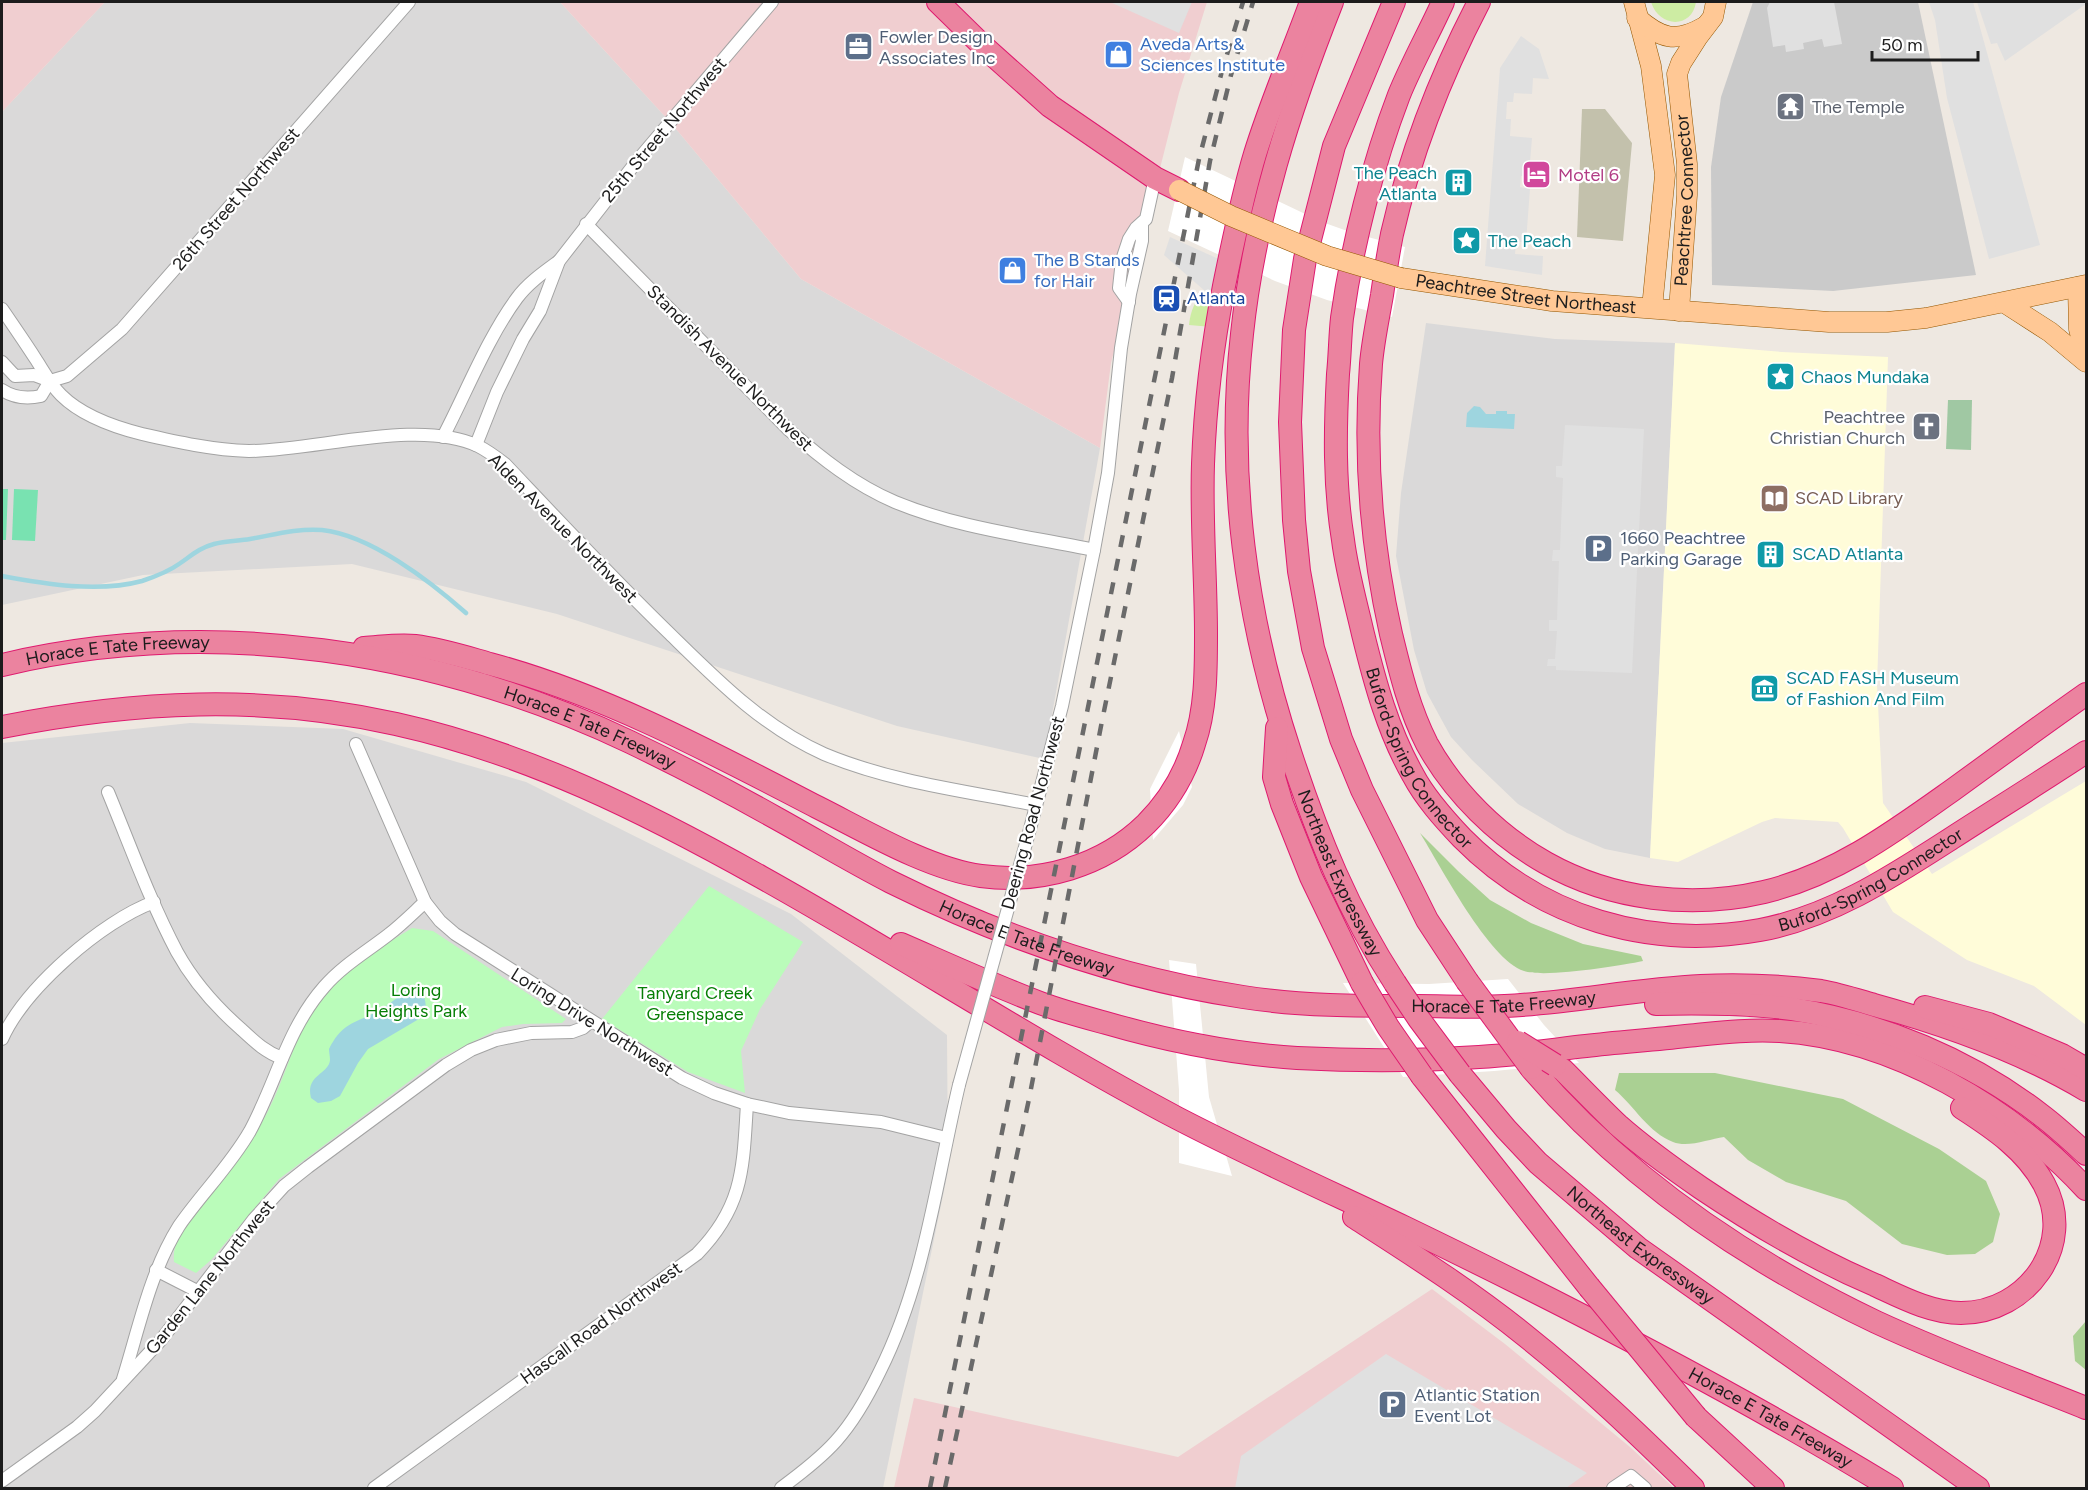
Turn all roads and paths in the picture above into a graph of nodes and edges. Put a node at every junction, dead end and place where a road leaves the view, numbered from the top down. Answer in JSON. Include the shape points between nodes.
{"nodes":[{"id":1,"x":410,"y":2,"type":"edge"},
{"id":2,"x":772,"y":2,"type":"edge"},
{"id":3,"x":938,"y":2,"type":"edge"},
{"id":4,"x":1311,"y":2,"type":"edge"},
{"id":5,"x":1332,"y":2,"type":"edge"},
{"id":6,"x":1394,"y":2,"type":"edge"},
{"id":7,"x":1443,"y":2,"type":"edge"},
{"id":8,"x":1479,"y":2,"type":"edge"},
{"id":9,"x":1724,"y":2,"type":"edge"},
{"id":10,"x":1635,"y":10,"type":"edge"},
{"id":11,"x":1711,"y":15,"type":"edge"},
{"id":12,"x":1155,"y":178,"type":"junction"},
{"id":13,"x":1179,"y":190,"type":"joint"},
{"id":14,"x":586,"y":224,"type":"junction"},
{"id":15,"x":559,"y":261,"type":"junction"},
{"id":16,"x":2082,"y":286,"type":"edge"},
{"id":17,"x":2005,"y":303,"type":"junction"},
{"id":18,"x":1652,"y":308,"type":"junction"},
{"id":19,"x":2,"y":309,"type":"edge"},
{"id":20,"x":1679,"y":311,"type":"junction"},
{"id":21,"x":2086,"y":356,"type":"edge"},
{"id":22,"x":2,"y":362,"type":"edge"},
{"id":23,"x":2086,"y":362,"type":"edge"},
{"id":24,"x":50,"y":381,"type":"junction"},
{"id":25,"x":2,"y":390,"type":"edge"},
{"id":26,"x":443,"y":437,"type":"junction"},
{"id":27,"x":476,"y":445,"type":"junction"},
{"id":28,"x":1094,"y":550,"type":"junction"},
{"id":29,"x":327,"y":650,"type":"junction"},
{"id":30,"x":2,"y":665,"type":"edge"},
{"id":31,"x":2086,"y":694,"type":"edge"},
{"id":32,"x":1277,"y":714,"type":"junction"},
{"id":33,"x":2,"y":727,"type":"edge"},
{"id":34,"x":356,"y":744,"type":"dead end"},
{"id":35,"x":2086,"y":752,"type":"edge"},
{"id":36,"x":108,"y":792,"type":"dead end"},
{"id":37,"x":1036,"y":805,"type":"junction"},
{"id":38,"x":154,"y":902,"type":"junction"},
{"id":39,"x":425,"y":902,"type":"junction"},
{"id":40,"x":811,"y":905,"type":"junction"},
{"id":41,"x":1505,"y":1006,"type":"junction"},
{"id":42,"x":1894,"y":1010,"type":"junction"},
{"id":43,"x":591,"y":1021,"type":"junction"},
{"id":44,"x":1509,"y":1037,"type":"junction"},
{"id":45,"x":2,"y":1039,"type":"edge"},
{"id":46,"x":1637,"y":1041,"type":"junction"},
{"id":47,"x":282,"y":1058,"type":"junction"},
{"id":48,"x":2086,"y":1069,"type":"edge"},
{"id":49,"x":2086,"y":1090,"type":"edge"},
{"id":50,"x":747,"y":1104,"type":"junction"},
{"id":51,"x":946,"y":1137,"type":"junction"},
{"id":52,"x":2086,"y":1154,"type":"edge"},
{"id":53,"x":1263,"y":1161,"type":"junction"},
{"id":54,"x":2086,"y":1189,"type":"edge"},
{"id":55,"x":156,"y":1270,"type":"junction"},
{"id":56,"x":200,"y":1292,"type":"junction"},
{"id":57,"x":122,"y":1383,"type":"junction"},
{"id":58,"x":2086,"y":1408,"type":"edge"},
{"id":59,"x":1696,"y":1417,"type":"junction"},
{"id":60,"x":2,"y":1481,"type":"edge"},
{"id":61,"x":374,"y":1488,"type":"edge"},
{"id":62,"x":781,"y":1488,"type":"edge"},
{"id":63,"x":1613,"y":1488,"type":"edge"},
{"id":64,"x":1645,"y":1488,"type":"edge"},
{"id":65,"x":1693,"y":1488,"type":"edge"},
{"id":66,"x":1756,"y":1488,"type":"edge"},
{"id":67,"x":1773,"y":1488,"type":"edge"},
{"id":68,"x":1892,"y":1488,"type":"edge"},
{"id":69,"x":1978,"y":1488,"type":"edge"}],
"edges":[{"from":1,"to":24,"type":"street","name":"26th Street Northwest","via":[[122,329],[67,376]]},
{"from":2,"to":14,"type":"street","name":"25th Street Northwest"},
{"from":3,"to":12,"type":"highway","name":"Peachtree Street Northeast","via":[[1032,90]]},
{"from":4,"to":29,"type":"highway","via":[[1256,151],[1224,288],[1203,459],[1206,663],[1195,744],[1170,795],[1146,824],[1123,843],[1101,857],[1045,876],[1010,878],[954,870],[850,824],[673,734],[546,681],[412,645]]},
{"from":5,"to":32,"type":"highway","name":"Northeast Expressway","via":[[1278,154],[1253,262],[1238,379],[1239,499],[1245,563]]},
{"from":6,"to":44,"type":"highway","bridge":true,"via":[[1334,146],[1305,259],[1294,330],[1290,422],[1300,579],[1313,648],[1341,739],[1362,790],[1422,910],[1467,981]]},
{"from":7,"to":35,"type":"highway","name":"Buford-Spring Connector","via":[[1399,95],[1358,235],[1342,319],[1336,474],[1343,541],[1375,685],[1414,778],[1445,820],[1516,884],[1563,908],[1608,926],[1654,935],[1707,937],[1792,922],[1860,894]]},
{"from":8,"to":31,"type":"highway","name":"Buford-Spring Connector","via":[[1431,110],[1392,236],[1371,360],[1368,453],[1372,520],[1402,683],[1427,744],[1454,784],[1497,830],[1529,854],[1571,877],[1611,890],[1660,898],[1739,897],[1798,881],[1874,845]]},
{"from":9,"to":11,"type":"street"},
{"from":10,"to":11,"type":"main road","name":"Peachtree Connector","via":[[1655,33],[1677,38],[1688,35]]},
{"from":10,"to":18,"type":"main road","name":"Peachtree Connector","via":[[1651,66],[1665,175]]},
{"from":11,"to":20,"type":"main road","name":"Peachtree Connector","via":[[1677,74],[1687,164]]},
{"from":12,"to":13,"type":"highway","name":"Peachtree Street Northeast"},
{"from":12,"to":28,"type":"street","name":"Deering Road Northwest","via":[[1146,219],[1129,239],[1122,260],[1119,288],[1129,302],[1108,473]]},
{"from":13,"to":18,"type":"main road","name":"Peachtree Street Northeast","bridge":true,"via":[[1327,256],[1401,278],[1556,302]]},
{"from":14,"to":15,"type":"street","name":"25th Street Northwest"},
{"from":14,"to":28,"type":"street","name":"Standish Avenue Northwest","via":[[789,430],[849,477],[892,501],[940,519]]},
{"from":15,"to":26,"type":"street","name":"25th Street Northwest","via":[[518,297]]},
{"from":15,"to":27,"type":"street","name":"25th Street Northwest","via":[[540,311],[497,392]]},
{"from":16,"to":17,"type":"main road","name":"Peachtree Street Northeast"},
{"from":16,"to":21,"type":"main road","via":[[2079,330]]},
{"from":17,"to":20,"type":"main road","name":"Peachtree Street Northeast","via":[[1887,322]]},
{"from":17,"to":23,"type":"main road","via":[[2050,332]]},
{"from":18,"to":20,"type":"main road","name":"Peachtree Street Northeast"},
{"from":19,"to":24,"type":"street","name":"Alden Avenue Northwest"},
{"from":22,"to":24,"type":"street","via":[[15,376],[34,375]]},
{"from":24,"to":25,"type":"street","name":"26th Street Northwest","via":[[41,396],[31,398]]},
{"from":24,"to":26,"type":"street","name":"Alden Avenue Northwest","via":[[84,412],[129,430],[220,449],[251,451],[399,436]]},
{"from":26,"to":27,"type":"street","name":"Alden Avenue Northwest"},
{"from":27,"to":37,"type":"street","name":"Alden Avenue Northwest","via":[[505,464],[724,687],[779,729],[823,753],[870,770]]},
{"from":28,"to":37,"type":"street","name":"Deering Road Northwest","via":[[1062,706]]},
{"from":29,"to":30,"type":"highway","name":"Horace E Tate Freeway","via":[[220,641],[171,642],[94,649]]},
{"from":29,"to":41,"type":"highway","name":"Horace E Tate Freeway","via":[[474,682],[614,735],[692,772],[885,879],[993,929],[1094,964],[1145,979],[1291,1004]]},
{"from":32,"to":59,"type":"highway","bridge":true,"via":[[1274,777],[1282,804],[1311,877],[1362,983],[1388,1027],[1422,1076]]},
{"from":32,"to":69,"type":"highway","name":"Northeast Expressway","bridge":true,"via":[[1305,800],[1353,913],[1419,1019],[1506,1129],[1538,1163],[1638,1248]]},
{"from":33,"to":40,"type":"highway","name":"Horace E Tate Freeway","via":[[111,709],[223,703],[301,708],[391,722],[506,754],[583,785],[662,823]]},
{"from":34,"to":39,"type":"street","name":"Loring Drive Northwest"},
{"from":36,"to":38,"type":"street"},
{"from":37,"to":51,"type":"street","name":"Deering Road Northwest","bridge":true},
{"from":38,"to":45,"type":"street","via":[[134,909],[77,951],[23,1004]]},
{"from":38,"to":47,"type":"street","via":[[177,951],[205,993],[262,1048]]},
{"from":39,"to":43,"type":"street","name":"Loring Drive Northwest","via":[[455,934]]},
{"from":39,"to":47,"type":"street","via":[[325,986],[300,1019]]},
{"from":40,"to":46,"type":"highway","via":[[1043,1004],[1138,1032],[1213,1048],[1348,1060],[1479,1057]]},
{"from":40,"to":53,"type":"highway","name":"Horace E Tate Freeway","via":[[1065,1056]]},
{"from":41,"to":42,"type":"highway","name":"Horace E Tate Freeway","via":[[1702,986],[1745,986],[1824,992]]},
{"from":41,"to":52,"type":"highway","via":[[1744,1005],[1792,1009],[1844,1020],[1913,1043],[1988,1080],[2041,1115]]},
{"from":42,"to":48,"type":"highway","via":[[1928,1006],[1961,1015],[2022,1037]]},
{"from":42,"to":49,"type":"highway","name":"Horace E Tate Freeway","via":[[1998,1047],[2055,1071]]},
{"from":43,"to":50,"type":"street","name":"Loring Drive Northwest","via":[[682,1078]]},
{"from":43,"to":56,"type":"street","name":"Garden Lane Northwest","via":[[572,1032],[531,1033],[496,1040],[446,1065],[284,1186],[254,1219]]},
{"from":44,"to":46,"type":"highway","bridge":true,"via":[[1563,1070],[1618,1125],[1701,1188],[1777,1236],[1884,1289],[1944,1311],[1977,1312],[2016,1296],[2042,1269],[2055,1232],[2055,1213],[2037,1171],[1984,1122],[1927,1088],[1850,1057],[1786,1043],[1733,1038]]},
{"from":44,"to":58,"type":"highway","bridge":true,"via":[[1531,1068],[1576,1117],[1640,1175],[1741,1249],[1877,1322]]},
{"from":46,"to":54,"type":"highway","via":[[1780,1031],[1859,1047],[1935,1076],[1996,1111],[2060,1160]]},
{"from":47,"to":55,"type":"street","via":[[249,1132],[180,1226]]},
{"from":50,"to":51,"type":"street","name":"Loring Drive Northwest","via":[[789,1113],[881,1122]]},
{"from":50,"to":61,"type":"street","name":"Hascall Road Northwest","via":[[743,1165],[736,1194],[725,1218],[697,1254]]},
{"from":51,"to":62,"type":"street","name":"Deering Road Northwest","via":[[925,1248],[891,1350],[855,1416],[837,1440]]},
{"from":53,"to":65,"type":"highway","via":[[1424,1262],[1525,1335],[1599,1398]]},
{"from":53,"to":68,"type":"highway","name":"Horace E Tate Freeway","via":[[1695,1373]]},
{"from":55,"to":56,"type":"street"},
{"from":55,"to":57,"type":"street"},
{"from":56,"to":57,"type":"street","name":"Garden Lane Northwest"},
{"from":57,"to":60,"type":"street","name":"Garden Lane Northwest","via":[[77,1427]]},
{"from":59,"to":66,"type":"highway"},
{"from":59,"to":67,"type":"highway"},
{"from":63,"to":64,"type":"street","via":[[1631,1476]]}]}
